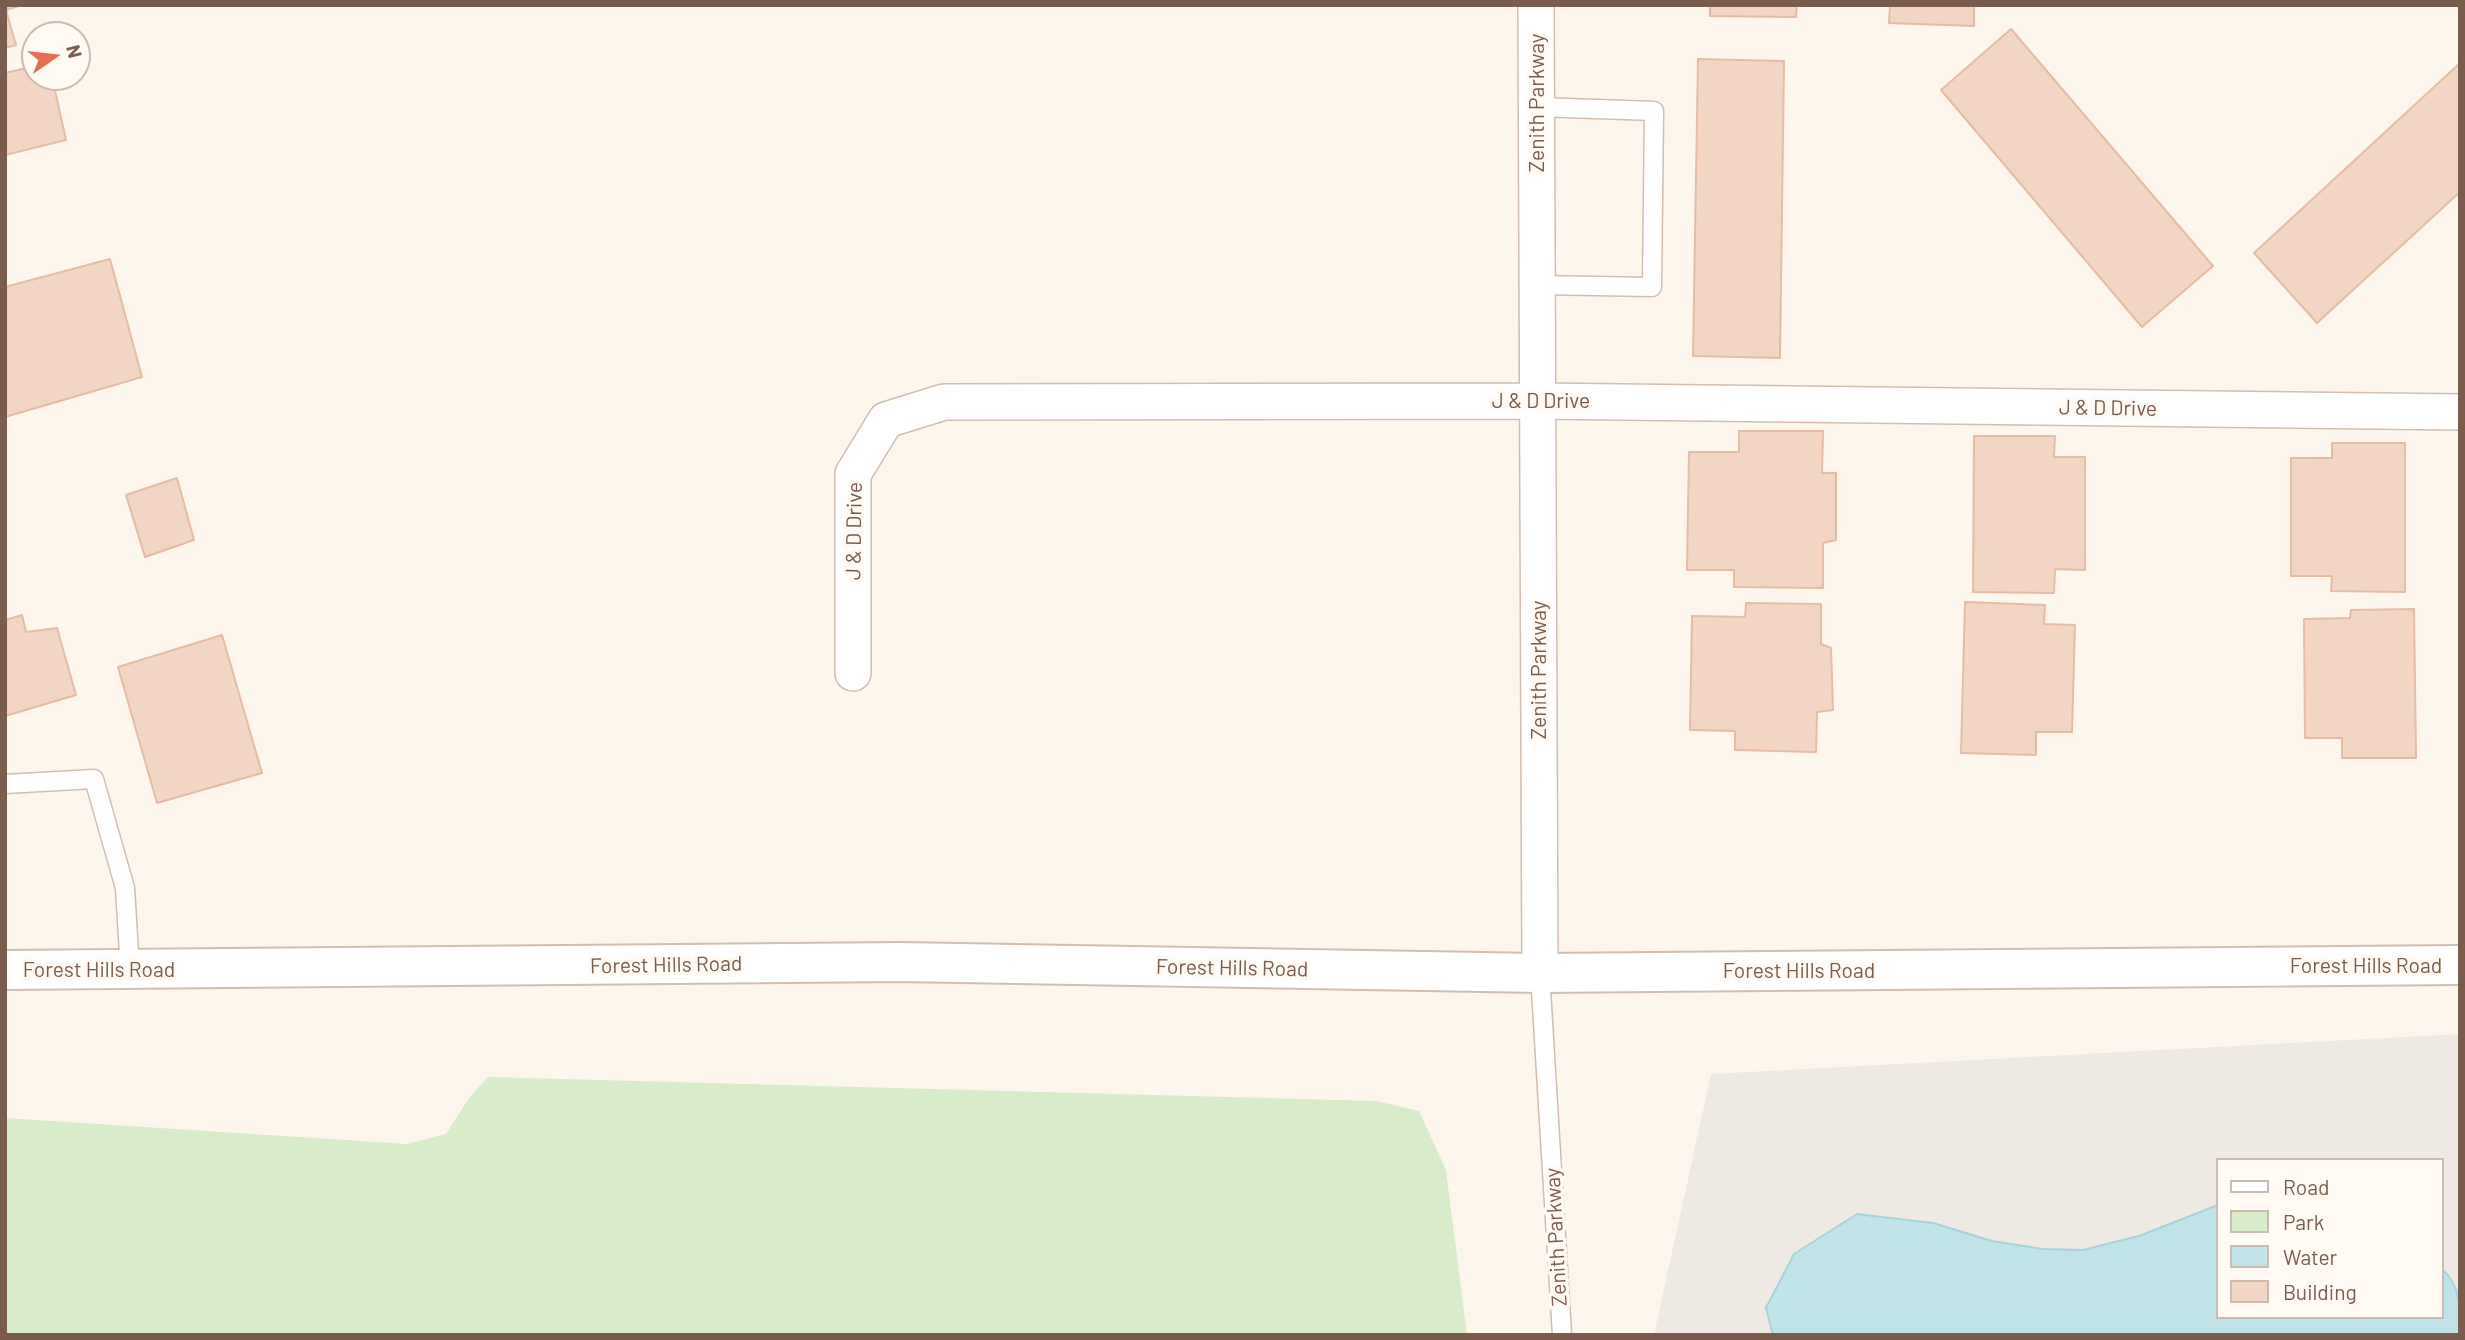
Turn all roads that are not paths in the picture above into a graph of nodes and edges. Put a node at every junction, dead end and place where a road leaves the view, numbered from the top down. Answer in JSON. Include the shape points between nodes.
{"nodes":[{"id":1,"x":1536,"y":5,"type":"edge"},
{"id":2,"x":1537,"y":107,"type":"junction"},
{"id":3,"x":1537,"y":285,"type":"junction"},
{"id":4,"x":1538,"y":401,"type":"junction"},
{"id":5,"x":2460,"y":412,"type":"edge"},
{"id":6,"x":853,"y":673,"type":"dead end"},
{"id":7,"x":5,"y":784,"type":"edge"},
{"id":8,"x":2460,"y":965,"type":"edge"},
{"id":9,"x":5,"y":970,"type":"edge"},
{"id":10,"x":130,"y":970,"type":"junction"},
{"id":11,"x":1540,"y":973,"type":"junction"},
{"id":12,"x":1562,"y":1335,"type":"edge"}],
"edges":[{"from":1,"to":2,"type":"street","name":"Zenith Parkway"},
{"from":2,"to":3,"type":"street","name":"Zenith Parkway"},
{"from":2,"to":3,"type":"lane","via":[[1654,111],[1652,287]]},
{"from":3,"to":4,"type":"street","name":"Zenith Parkway"},
{"from":4,"to":5,"type":"street","name":"J & D Drive"},
{"from":4,"to":6,"type":"street","name":"J & D Drive","via":[[944,402],[886,420],[853,474]]},
{"from":4,"to":11,"type":"street","name":"Zenith Parkway"},
{"from":7,"to":10,"type":"lane","via":[[94,779],[125,888]]},
{"from":8,"to":11,"type":"street","name":"Forest Hills Road"},
{"from":9,"to":10,"type":"street","name":"Forest Hills Road"},
{"from":10,"to":11,"type":"street","name":"Forest Hills Road","via":[[900,962]]},
{"from":11,"to":12,"type":"lane","name":"Zenith Parkway"}]}
